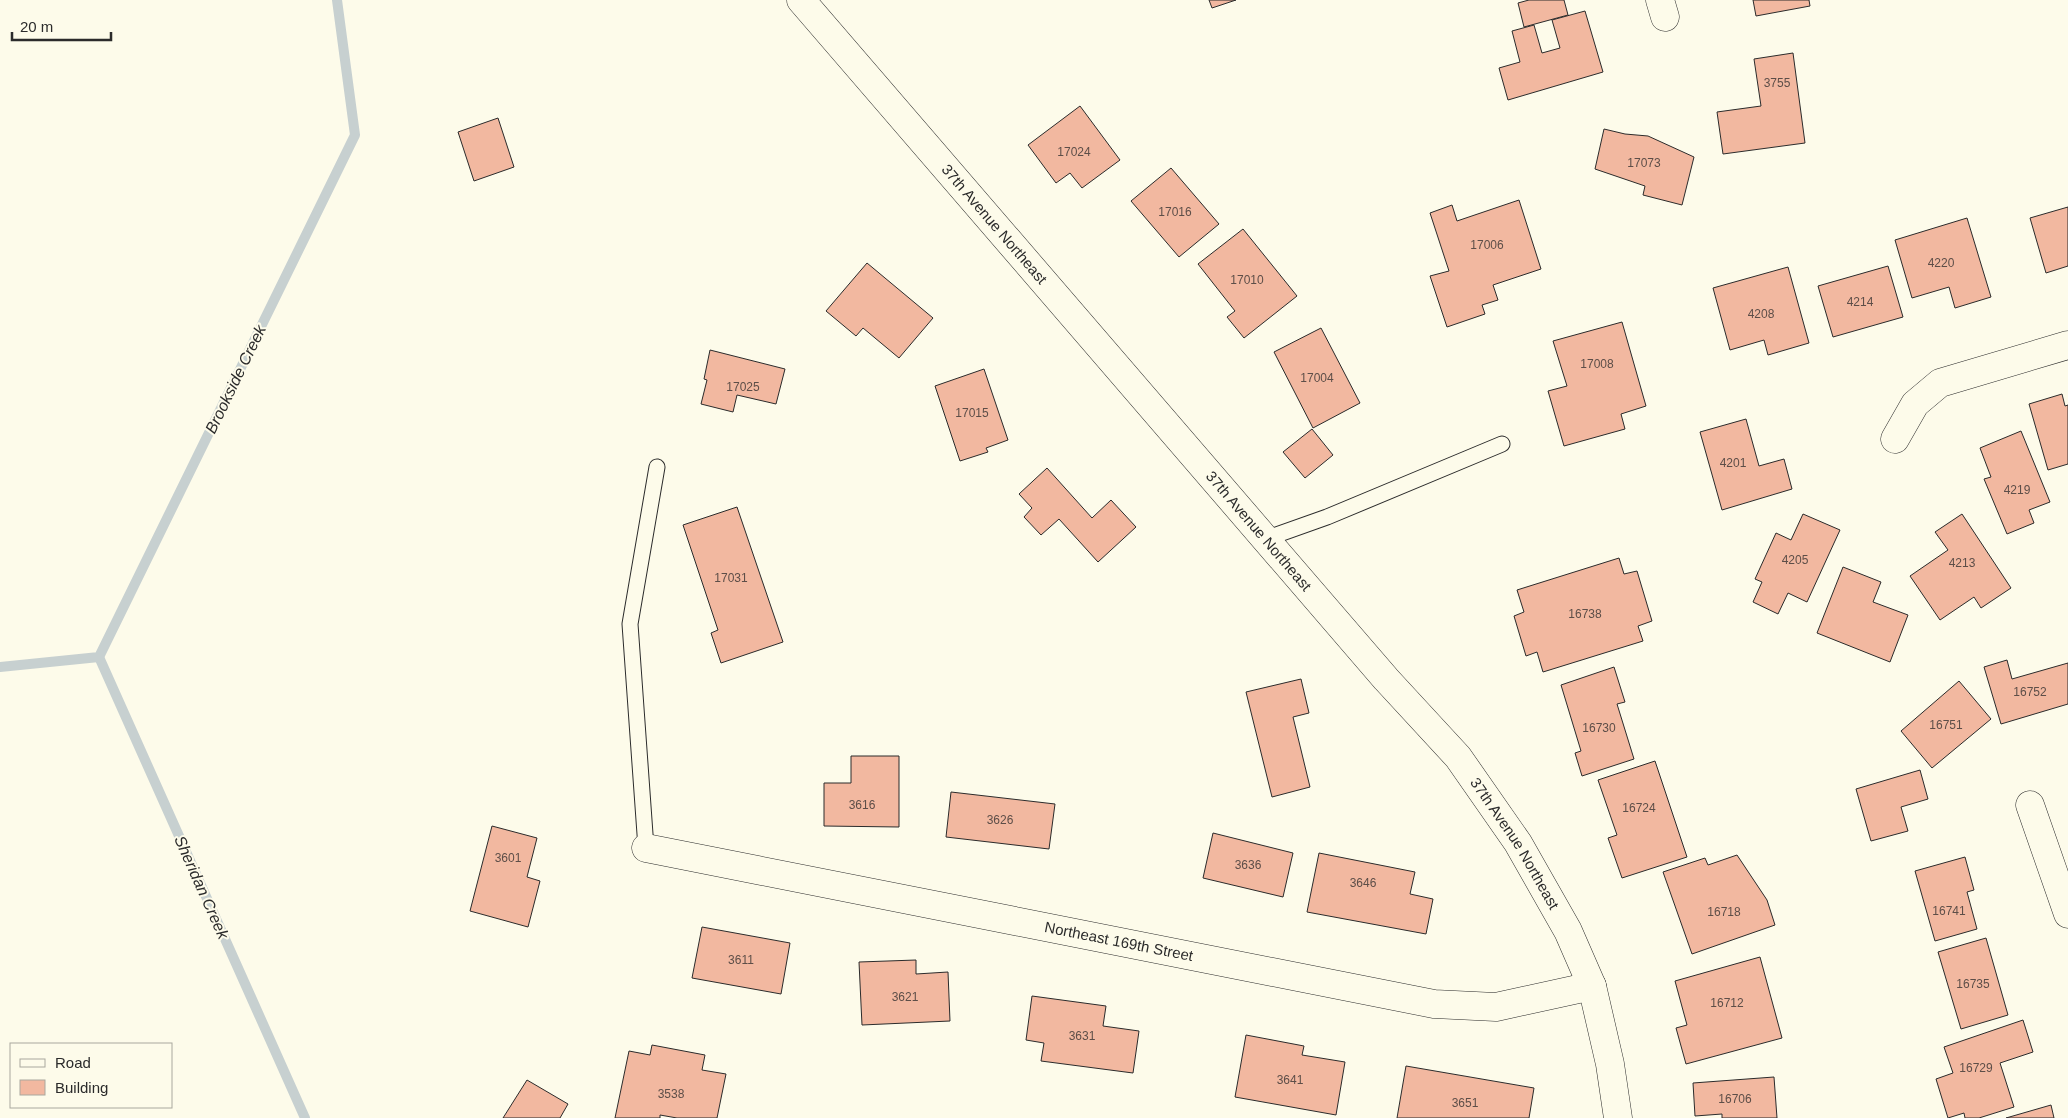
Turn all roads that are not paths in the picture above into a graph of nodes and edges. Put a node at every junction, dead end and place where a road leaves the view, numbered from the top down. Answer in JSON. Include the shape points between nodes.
{"nodes":[{"id":1,"x":801,"y":0,"type":"edge"},
{"id":2,"x":2068,"y":346,"type":"edge"},
{"id":3,"x":1895,"y":439,"type":"dead end"},
{"id":4,"x":1502,"y":444,"type":"dead end"},
{"id":5,"x":657,"y":468,"type":"dead end"},
{"id":6,"x":1265,"y":539,"type":"junction"},
{"id":7,"x":2030,"y":804,"type":"dead end"},
{"id":8,"x":646,"y":848,"type":"joint"},
{"id":9,"x":2068,"y":914,"type":"edge"},
{"id":10,"x":1592,"y":986,"type":"junction"},
{"id":11,"x":1618,"y":1118,"type":"edge"}],
"edges":[{"from":1,"to":6,"type":"street","name":"37th Avenue Northeast"},
{"from":2,"to":3,"type":"street","via":[[1940,383],[1916,404]]},
{"from":4,"to":6,"type":"lane","via":[[1327,517]]},
{"from":5,"to":8,"type":"lane","via":[[630,624]]},
{"from":6,"to":10,"type":"street","name":"37th Avenue Northeast","via":[[1458,757],[1518,843],[1568,931]]},
{"from":7,"to":9,"type":"street"},
{"from":8,"to":10,"type":"street","name":"Northeast 169th Street","via":[[1434,1004],[1496,1007]]},
{"from":10,"to":11,"type":"street","name":"37th Avenue Northeast","via":[[1610,1064]]}]}
